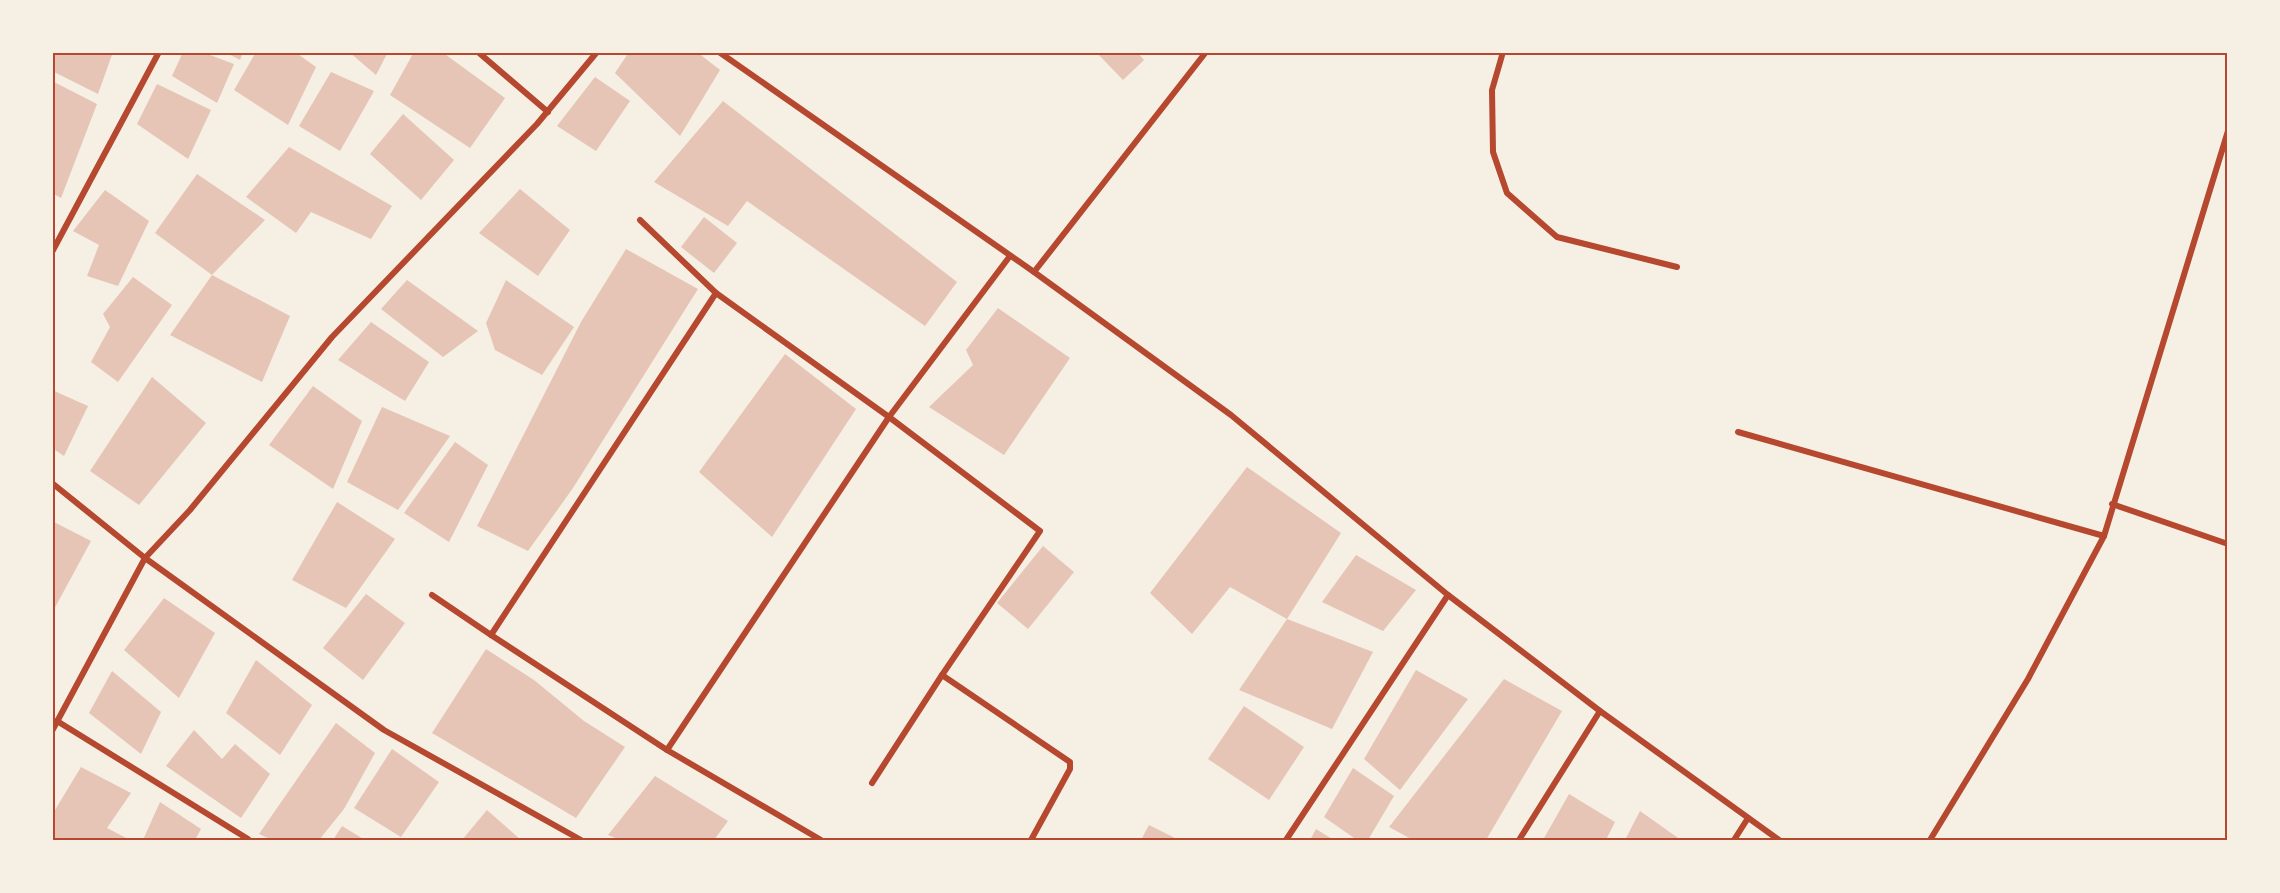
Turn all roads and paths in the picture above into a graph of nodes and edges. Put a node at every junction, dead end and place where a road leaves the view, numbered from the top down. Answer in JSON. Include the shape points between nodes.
{"nodes":[{"id":1,"x":159,"y":52,"type":"edge"},
{"id":2,"x":478,"y":52,"type":"edge"},
{"id":3,"x":597,"y":52,"type":"edge"},
{"id":4,"x":719,"y":52,"type":"edge"},
{"id":5,"x":1206,"y":52,"type":"edge"},
{"id":6,"x":1503,"y":52,"type":"edge"},
{"id":7,"x":548,"y":112,"type":"junction"},
{"id":8,"x":2228,"y":131,"type":"edge"},
{"id":9,"x":640,"y":220,"type":"dead end"},
{"id":10,"x":52,"y":252,"type":"edge"},
{"id":11,"x":1010,"y":256,"type":"junction"},
{"id":12,"x":1677,"y":267,"type":"dead end"},
{"id":13,"x":1034,"y":273,"type":"junction"},
{"id":14,"x":716,"y":293,"type":"junction"},
{"id":15,"x":889,"y":417,"type":"junction"},
{"id":16,"x":1738,"y":432,"type":"dead end"},
{"id":17,"x":52,"y":483,"type":"edge"},
{"id":18,"x":2112,"y":504,"type":"junction"},
{"id":19,"x":2103,"y":536,"type":"junction"},
{"id":20,"x":2228,"y":543,"type":"edge"},
{"id":21,"x":145,"y":558,"type":"junction"},
{"id":22,"x":432,"y":595,"type":"dead end"},
{"id":23,"x":1448,"y":595,"type":"junction"},
{"id":24,"x":491,"y":635,"type":"junction"},
{"id":25,"x":942,"y":675,"type":"junction"},
{"id":26,"x":1600,"y":711,"type":"junction"},
{"id":27,"x":57,"y":721,"type":"junction"},
{"id":28,"x":52,"y":731,"type":"edge"},
{"id":29,"x":667,"y":750,"type":"junction"},
{"id":30,"x":872,"y":783,"type":"dead end"},
{"id":31,"x":1748,"y":818,"type":"junction"},
{"id":32,"x":248,"y":839,"type":"edge"},
{"id":33,"x":581,"y":840,"type":"edge"},
{"id":34,"x":821,"y":840,"type":"edge"},
{"id":35,"x":1030,"y":840,"type":"edge"},
{"id":36,"x":1286,"y":840,"type":"edge"},
{"id":37,"x":1519,"y":840,"type":"edge"},
{"id":38,"x":1734,"y":840,"type":"edge"},
{"id":39,"x":1779,"y":840,"type":"edge"},
{"id":40,"x":1930,"y":840,"type":"edge"}],
"edges":[{"from":1,"to":10,"type":"street"},
{"from":2,"to":7,"type":"street"},
{"from":3,"to":7,"type":"street"},
{"from":4,"to":11,"type":"street"},
{"from":5,"to":13,"type":"street"},
{"from":6,"to":12,"type":"street","via":[[1492,90],[1494,152],[1507,193],[1557,237]]},
{"from":7,"to":21,"type":"street","via":[[332,338],[190,510]]},
{"from":8,"to":18,"type":"street"},
{"from":9,"to":14,"type":"street"},
{"from":11,"to":13,"type":"street"},
{"from":11,"to":15,"type":"street"},
{"from":13,"to":23,"type":"street","via":[[1231,415]]},
{"from":14,"to":15,"type":"street"},
{"from":14,"to":24,"type":"street"},
{"from":15,"to":25,"type":"street","via":[[1041,531]]},
{"from":15,"to":29,"type":"street"},
{"from":16,"to":19,"type":"street"},
{"from":17,"to":21,"type":"street"},
{"from":18,"to":19,"type":"street"},
{"from":18,"to":20,"type":"street"},
{"from":19,"to":40,"type":"street","via":[[2028,679]]},
{"from":21,"to":27,"type":"street"},
{"from":21,"to":33,"type":"street","via":[[384,730]]},
{"from":22,"to":24,"type":"street"},
{"from":23,"to":26,"type":"street"},
{"from":23,"to":36,"type":"street"},
{"from":24,"to":29,"type":"street"},
{"from":25,"to":30,"type":"street"},
{"from":25,"to":35,"type":"street","via":[[1070,762],[1070,769]]},
{"from":26,"to":31,"type":"street"},
{"from":26,"to":37,"type":"street"},
{"from":27,"to":28,"type":"street"},
{"from":27,"to":32,"type":"street"},
{"from":29,"to":34,"type":"street"},
{"from":31,"to":38,"type":"street"},
{"from":31,"to":39,"type":"street"}]}
